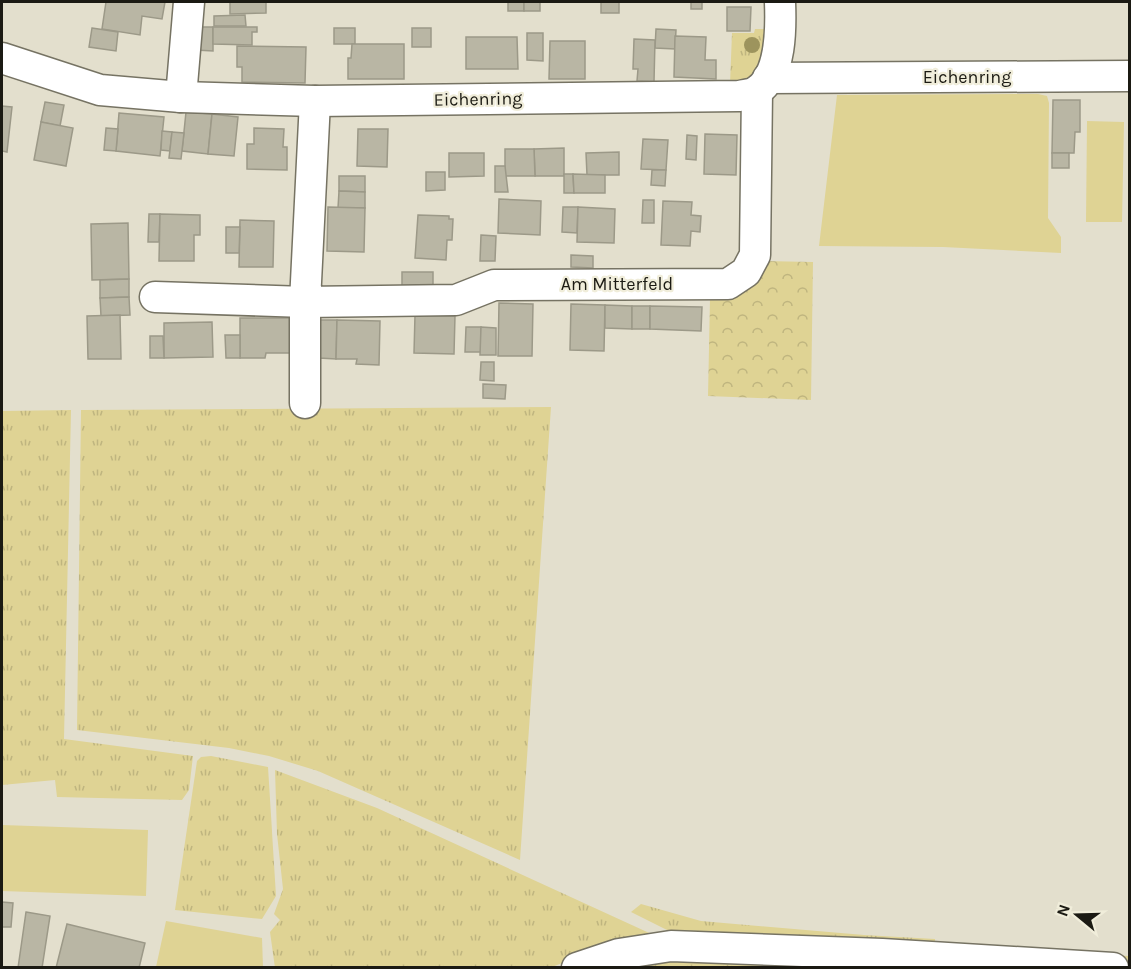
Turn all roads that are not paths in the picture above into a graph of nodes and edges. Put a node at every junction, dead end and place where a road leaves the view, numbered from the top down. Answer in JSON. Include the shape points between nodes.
{"nodes":[{"id":1,"x":189,"y":2,"type":"edge"},
{"id":2,"x":780,"y":2,"type":"edge"},
{"id":3,"x":2,"y":58,"type":"edge"},
{"id":4,"x":1130,"y":76,"type":"edge"},
{"id":5,"x":763,"y":85,"type":"junction"},
{"id":6,"x":181,"y":97,"type":"junction"},
{"id":7,"x":315,"y":100,"type":"junction"},
{"id":8,"x":155,"y":297,"type":"dead end"},
{"id":9,"x":305,"y":302,"type":"junction"},
{"id":10,"x":305,"y":402,"type":"dead end"},
{"id":11,"x":577,"y":968,"type":"edge"},
{"id":12,"x":1113,"y":968,"type":"edge"}],
"edges":[{"from":1,"to":6,"type":"street"},
{"from":2,"to":5,"type":"street","via":[[776,63]]},
{"from":3,"to":6,"type":"street","name":"Eichenring","via":[[100,90]]},
{"from":4,"to":5,"type":"street","name":"Eichenring"},
{"from":5,"to":7,"type":"street","name":"Eichenring","via":[[739,96]]},
{"from":5,"to":9,"type":"street","name":"Am Mitterfeld","via":[[755,255],[746,272],[728,284],[494,285],[456,300]]},
{"from":6,"to":7,"type":"street","name":"Eichenring"},
{"from":7,"to":9,"type":"street"},
{"from":8,"to":9,"type":"street","name":"Am Mitterfeld"},
{"from":9,"to":10,"type":"street"},
{"from":11,"to":12,"type":"street","via":[[619,954],[671,946]]}]}
